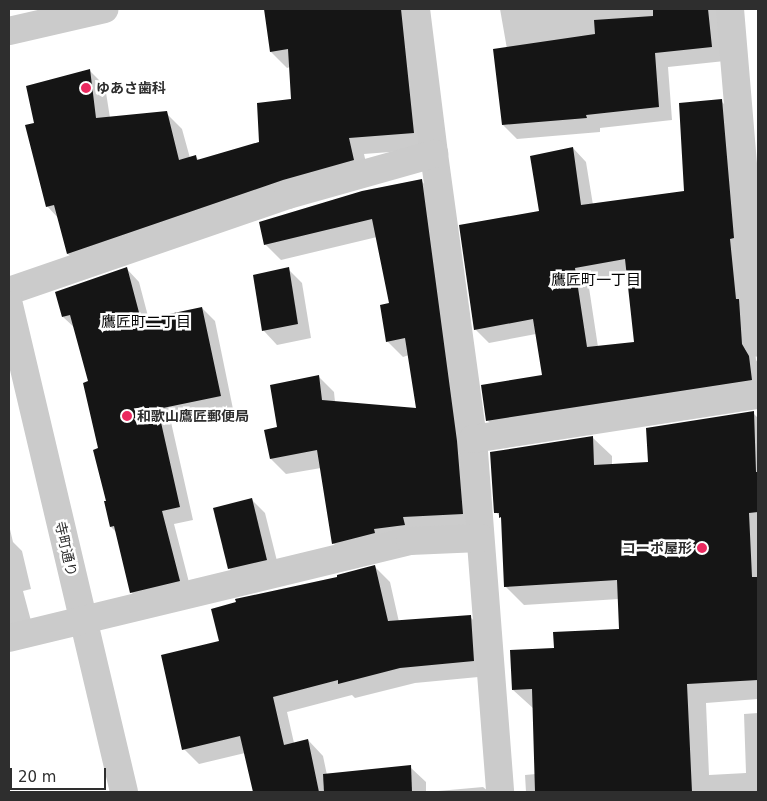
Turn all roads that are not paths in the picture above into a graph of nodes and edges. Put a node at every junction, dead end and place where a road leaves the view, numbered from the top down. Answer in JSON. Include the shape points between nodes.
{"nodes":[{"id":1,"x":105,"y":9,"type":"edge"},
{"id":2,"x":416,"y":9,"type":"edge"},
{"id":3,"x":730,"y":9,"type":"edge"},
{"id":4,"x":9,"y":31,"type":"edge"},
{"id":5,"x":434,"y":154,"type":"junction"},
{"id":6,"x":751,"y":183,"type":"edge"},
{"id":7,"x":9,"y":291,"type":"edge"},
{"id":8,"x":9,"y":305,"type":"edge"},
{"id":9,"x":758,"y":343,"type":"edge"},
{"id":10,"x":758,"y":395,"type":"edge"},
{"id":11,"x":473,"y":439,"type":"junction"},
{"id":12,"x":480,"y":538,"type":"junction"},
{"id":13,"x":83,"y":620,"type":"junction"},
{"id":14,"x":9,"y":638,"type":"edge"},
{"id":15,"x":124,"y":792,"type":"edge"},
{"id":16,"x":500,"y":792,"type":"edge"}],
"edges":[{"from":1,"to":4,"type":"street"},
{"from":2,"to":5,"type":"street"},
{"from":3,"to":6,"type":"street"},
{"from":5,"to":7,"type":"street","via":[[288,195]]},
{"from":5,"to":11,"type":"street"},
{"from":6,"to":9,"type":"street"},
{"from":8,"to":13,"type":"street","name":"寺町通り"},
{"from":10,"to":11,"type":"street"},
{"from":11,"to":12,"type":"street"},
{"from":12,"to":13,"type":"street","via":[[410,541]]},
{"from":12,"to":16,"type":"street"},
{"from":13,"to":14,"type":"street"},
{"from":13,"to":15,"type":"street","name":"寺町通り"}]}
